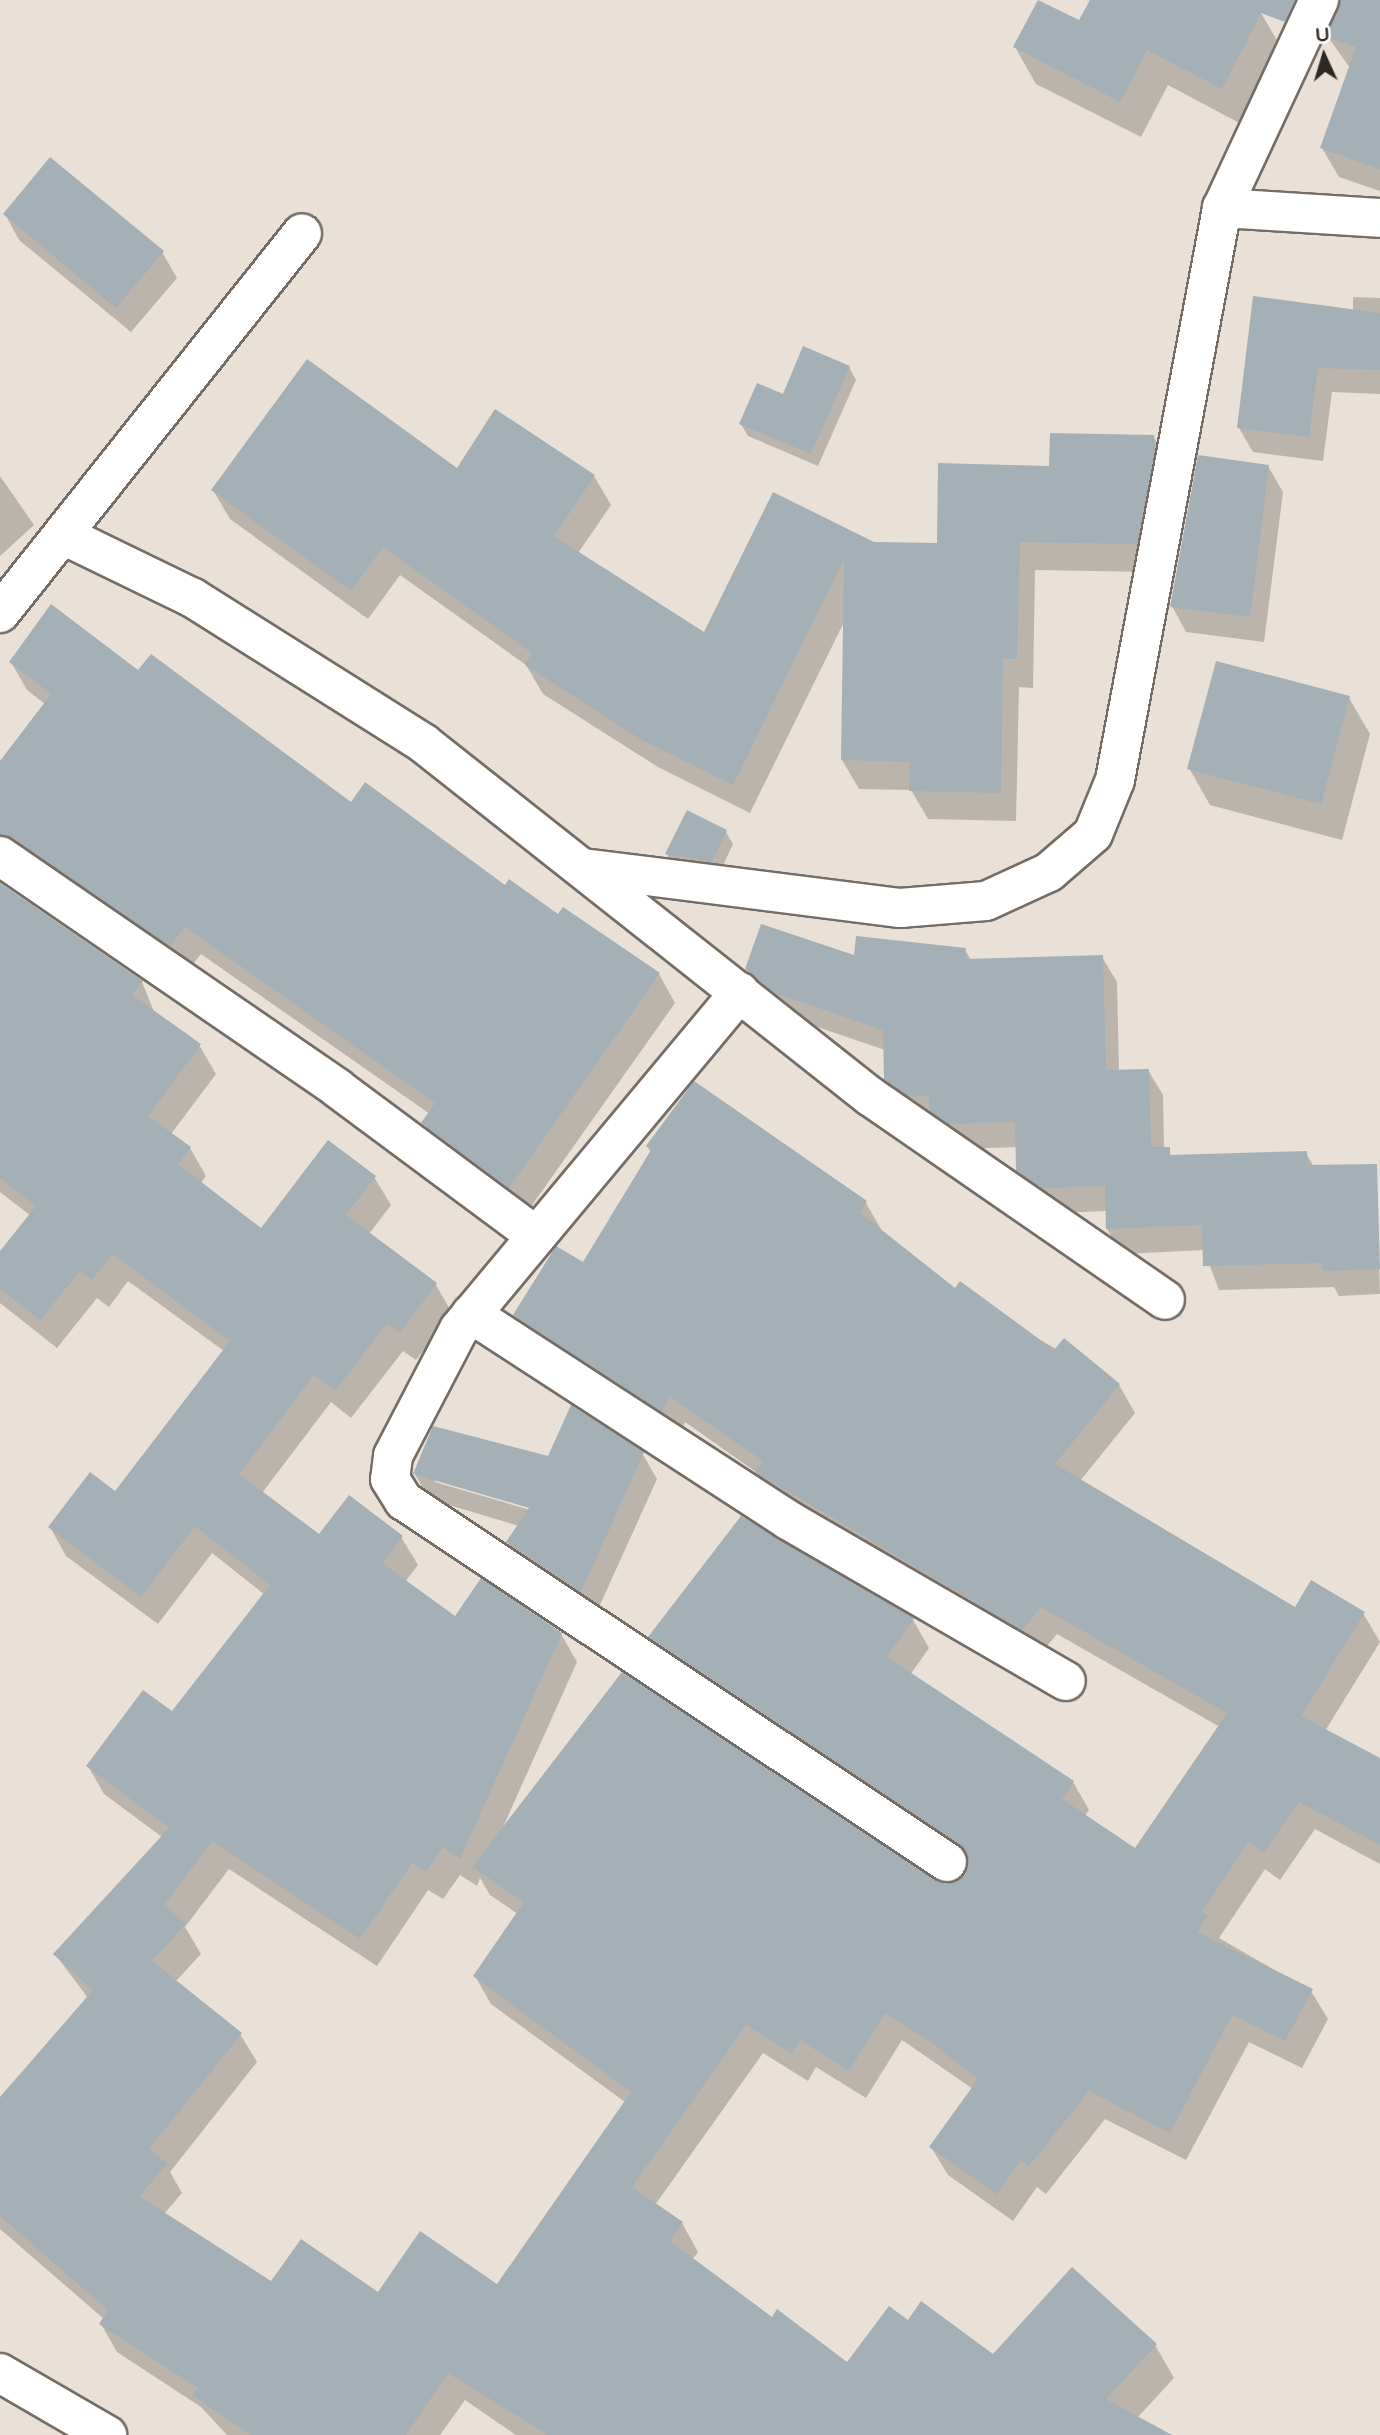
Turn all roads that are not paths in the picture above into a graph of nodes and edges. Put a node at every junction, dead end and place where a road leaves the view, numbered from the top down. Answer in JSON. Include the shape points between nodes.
{"nodes":[{"id":1,"x":1319,"y":0,"type":"edge"},
{"id":2,"x":1223,"y":208,"type":"junction"},
{"id":3,"x":1380,"y":218,"type":"edge"},
{"id":4,"x":302,"y":233,"type":"dead end"},
{"id":5,"x":63,"y":535,"type":"junction"},
{"id":6,"x":0,"y":613,"type":"edge"},
{"id":7,"x":0,"y":856,"type":"edge"},
{"id":8,"x":583,"y":868,"type":"junction"},
{"id":9,"x":740,"y":992,"type":"junction"},
{"id":10,"x":536,"y":1235,"type":"junction"},
{"id":11,"x":1165,"y":1300,"type":"dead end"},
{"id":12,"x":471,"y":1314,"type":"junction"},
{"id":13,"x":1066,"y":1681,"type":"dead end"},
{"id":14,"x":947,"y":1862,"type":"dead end"},
{"id":15,"x":0,"y":2373,"type":"edge"},
{"id":16,"x":107,"y":2435,"type":"edge"}],
"edges":[{"from":1,"to":2,"type":"street"},
{"from":2,"to":3,"type":"street"},
{"from":2,"to":8,"type":"street","via":[[1115,780],[1093,834],[1049,872],[986,901],[900,908]]},
{"from":4,"to":5,"type":"street"},
{"from":5,"to":6,"type":"street"},
{"from":5,"to":8,"type":"street","via":[[193,598],[423,743]]},
{"from":7,"to":10,"type":"street","via":[[337,1087]]},
{"from":8,"to":9,"type":"street"},
{"from":9,"to":10,"type":"street"},
{"from":9,"to":11,"type":"street","via":[[871,1097]]},
{"from":10,"to":12,"type":"street"},
{"from":12,"to":13,"type":"street","via":[[789,1520]]},
{"from":12,"to":14,"type":"street","via":[[393,1456],[390,1479],[404,1501]]},
{"from":15,"to":16,"type":"street"}]}
